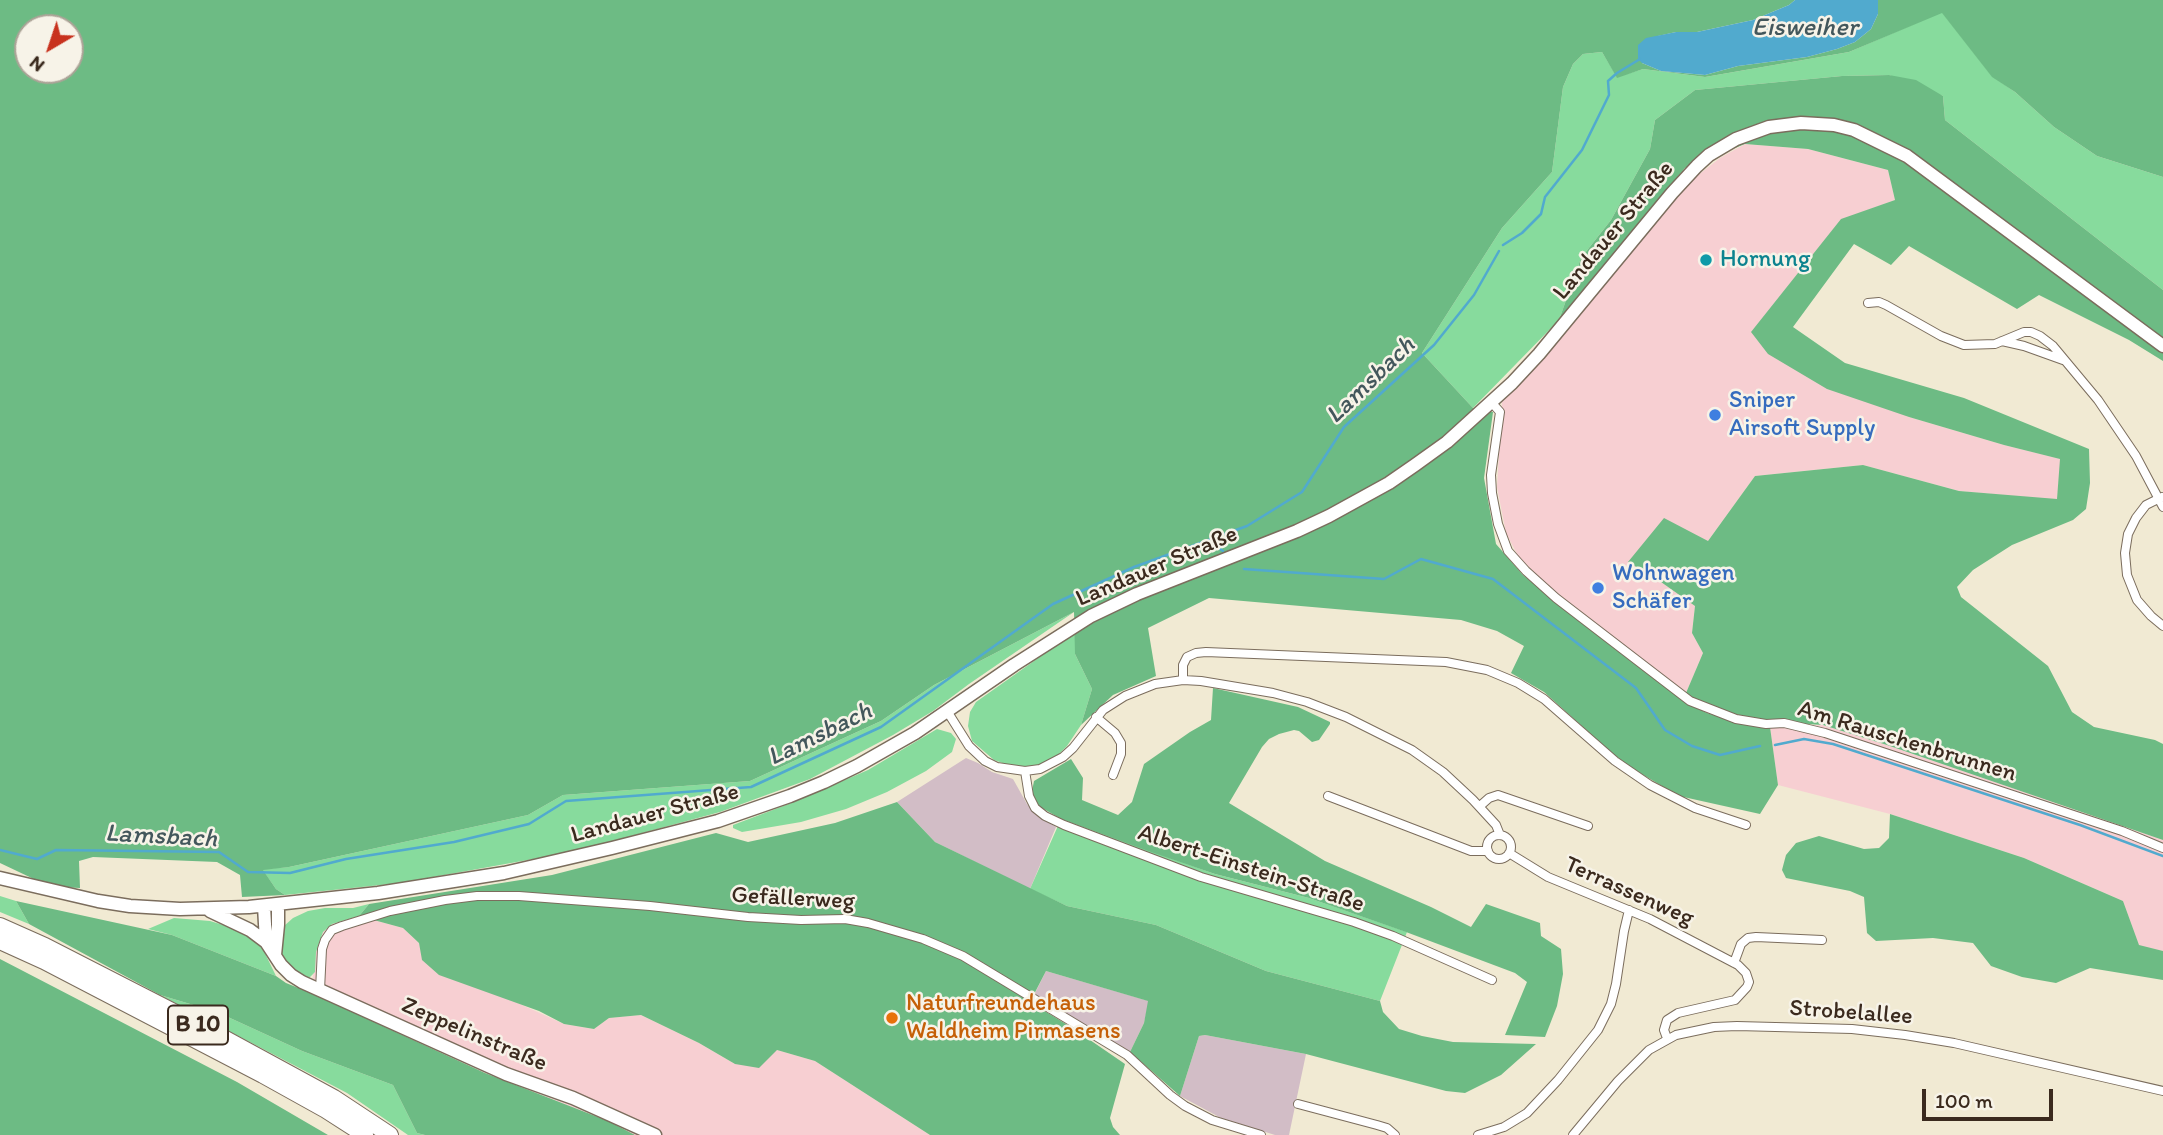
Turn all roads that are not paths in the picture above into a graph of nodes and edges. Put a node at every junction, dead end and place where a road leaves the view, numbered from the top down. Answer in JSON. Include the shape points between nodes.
{"nodes":[{"id":1,"x":1868,"y":303,"type":"dead end"},
{"id":2,"x":2002,"y":341,"type":"junction"},
{"id":3,"x":2163,"y":346,"type":"edge"},
{"id":4,"x":2066,"y":361,"type":"junction"},
{"id":5,"x":1492,"y":402,"type":"junction"},
{"id":6,"x":2162,"y":501,"type":"edge"},
{"id":7,"x":2163,"y":626,"type":"edge"},
{"id":8,"x":1183,"y":680,"type":"junction"},
{"id":9,"x":947,"y":711,"type":"junction"},
{"id":10,"x":1096,"y":717,"type":"junction"},
{"id":11,"x":1025,"y":771,"type":"junction"},
{"id":12,"x":1113,"y":775,"type":"dead end"},
{"id":13,"x":1328,"y":796,"type":"dead end"},
{"id":14,"x":1480,"y":806,"type":"junction"},
{"id":15,"x":1746,"y":825,"type":"dead end"},
{"id":16,"x":1588,"y":826,"type":"dead end"},
{"id":17,"x":1500,"y":835,"type":"junction"},
{"id":18,"x":2163,"y":848,"type":"edge"},
{"id":19,"x":1488,"y":851,"type":"junction"},
{"id":20,"x":1509,"y":853,"type":"junction"},
{"id":21,"x":0,"y":878,"type":"edge"},
{"id":22,"x":278,"y":904,"type":"junction"},
{"id":23,"x":264,"y":905,"type":"junction"},
{"id":24,"x":203,"y":909,"type":"junction"},
{"id":25,"x":1629,"y":910,"type":"junction"},
{"id":26,"x":0,"y":926,"type":"edge"},
{"id":27,"x":1822,"y":940,"type":"dead end"},
{"id":28,"x":0,"y":941,"type":"edge"},
{"id":29,"x":266,"y":942,"type":"junction"},
{"id":30,"x":278,"y":960,"type":"junction"},
{"id":31,"x":1734,"y":963,"type":"junction"},
{"id":32,"x":1492,"y":980,"type":"dead end"},
{"id":33,"x":320,"y":990,"type":"junction"},
{"id":34,"x":1667,"y":1038,"type":"junction"},
{"id":35,"x":2163,"y":1091,"type":"edge"},
{"id":36,"x":1298,"y":1104,"type":"dead end"},
{"id":37,"x":365,"y":1135,"type":"edge"},
{"id":38,"x":390,"y":1135,"type":"edge"},
{"id":39,"x":655,"y":1135,"type":"edge"},
{"id":40,"x":1261,"y":1135,"type":"edge"},
{"id":41,"x":1395,"y":1135,"type":"edge"},
{"id":42,"x":1478,"y":1135,"type":"edge"},
{"id":43,"x":1573,"y":1135,"type":"edge"}],
"edges":[{"from":1,"to":2,"type":"street","via":[[1886,305],[1964,345]]},
{"from":2,"to":4,"type":"street"},
{"from":2,"to":4,"type":"street","via":[[2016,334],[2036,333]]},
{"from":3,"to":5,"type":"main road","name":"Landauer Straße","via":[[1907,156],[1854,130],[1821,124],[1779,125],[1736,139],[1697,166],[1539,354]]},
{"from":4,"to":6,"type":"street","via":[[2118,428]]},
{"from":5,"to":9,"type":"main road","name":"Landauer Straße","via":[[1447,442],[1358,501],[1297,531],[1113,605],[1064,632]]},
{"from":5,"to":18,"type":"street","name":"Am Rauschenbrunnen","via":[[1500,412],[1492,493],[1508,551],[1566,606],[1690,701],[1736,719],[1784,723],[1833,735]]},
{"from":6,"to":7,"type":"street","via":[[2146,505],[2136,519],[2125,553],[2127,575],[2137,600]]},
{"from":8,"to":10,"type":"street","via":[[1137,690]]},
{"from":8,"to":14,"type":"street","via":[[1273,693],[1346,717],[1412,750]]},
{"from":8,"to":15,"type":"street","via":[[1187,657],[1206,652],[1446,662],[1487,670],[1544,699],[1650,785],[1695,808]]},
{"from":9,"to":11,"type":"street","via":[[969,746],[985,761]]},
{"from":9,"to":22,"type":"main road","name":"Landauer Straße","via":[[887,750],[824,782],[718,821],[503,873]]},
{"from":10,"to":11,"type":"street","via":[[1063,757]]},
{"from":10,"to":12,"type":"street","via":[[1121,743]]},
{"from":11,"to":32,"type":"street","name":"Albert-Einstein-Straße","via":[[1035,808],[1064,825],[1201,877],[1393,936]]},
{"from":13,"to":19,"type":"street","via":[[1471,851]]},
{"from":14,"to":16,"type":"street","via":[[1498,795]]},
{"from":14,"to":17,"type":"street"},
{"from":17,"to":19,"type":"street","via":[[1491,838]]},
{"from":17,"to":20,"type":"street","via":[[1511,844]]},
{"from":19,"to":20,"type":"street","via":[[1495,858]]},
{"from":20,"to":25,"type":"street","name":"Terrassenweg","via":[[1548,877]]},
{"from":21,"to":24,"type":"main road","name":"Landauer Straße","via":[[119,905]]},
{"from":22,"to":23,"type":"main road","name":"Landauer Straße"},
{"from":22,"to":30,"type":"main road"},
{"from":23,"to":24,"type":"main road","name":"Landauer Straße"},
{"from":23,"to":29,"type":"main road"},
{"from":24,"to":29,"type":"main road"},
{"from":25,"to":31,"type":"street","name":"Terrassenweg"},
{"from":25,"to":42,"type":"street","via":[[1611,1004],[1598,1030],[1534,1107],[1516,1121]]},
{"from":26,"to":38,"type":"highway","number":"B 10","via":[[208,1029],[334,1098]]},
{"from":27,"to":31,"type":"street","via":[[1748,938],[1741,943]]},
{"from":28,"to":37,"type":"highway","number":"B 10","via":[[253,1069]]},
{"from":29,"to":30,"type":"main road"},
{"from":30,"to":33,"type":"main road","name":"Zeppelinstraße","via":[[290,975]]},
{"from":31,"to":34,"type":"street","via":[[1748,978],[1745,991],[1735,1000],[1671,1016],[1664,1024]]},
{"from":33,"to":39,"type":"main road","name":"Zeppelinstraße"},
{"from":33,"to":40,"type":"street","name":"Gefällerweg","via":[[322,949],[332,930],[445,900],[519,896],[748,917],[845,919],[923,939],[963,956],[1126,1055],[1185,1106]]},
{"from":34,"to":35,"type":"street","name":"Strobelallee","via":[[1737,1026],[1880,1032],[1954,1042]]},
{"from":34,"to":43,"type":"street","name":"Strobelallee","via":[[1633,1066]]},
{"from":36,"to":41,"type":"street","via":[[1387,1128]]}]}
